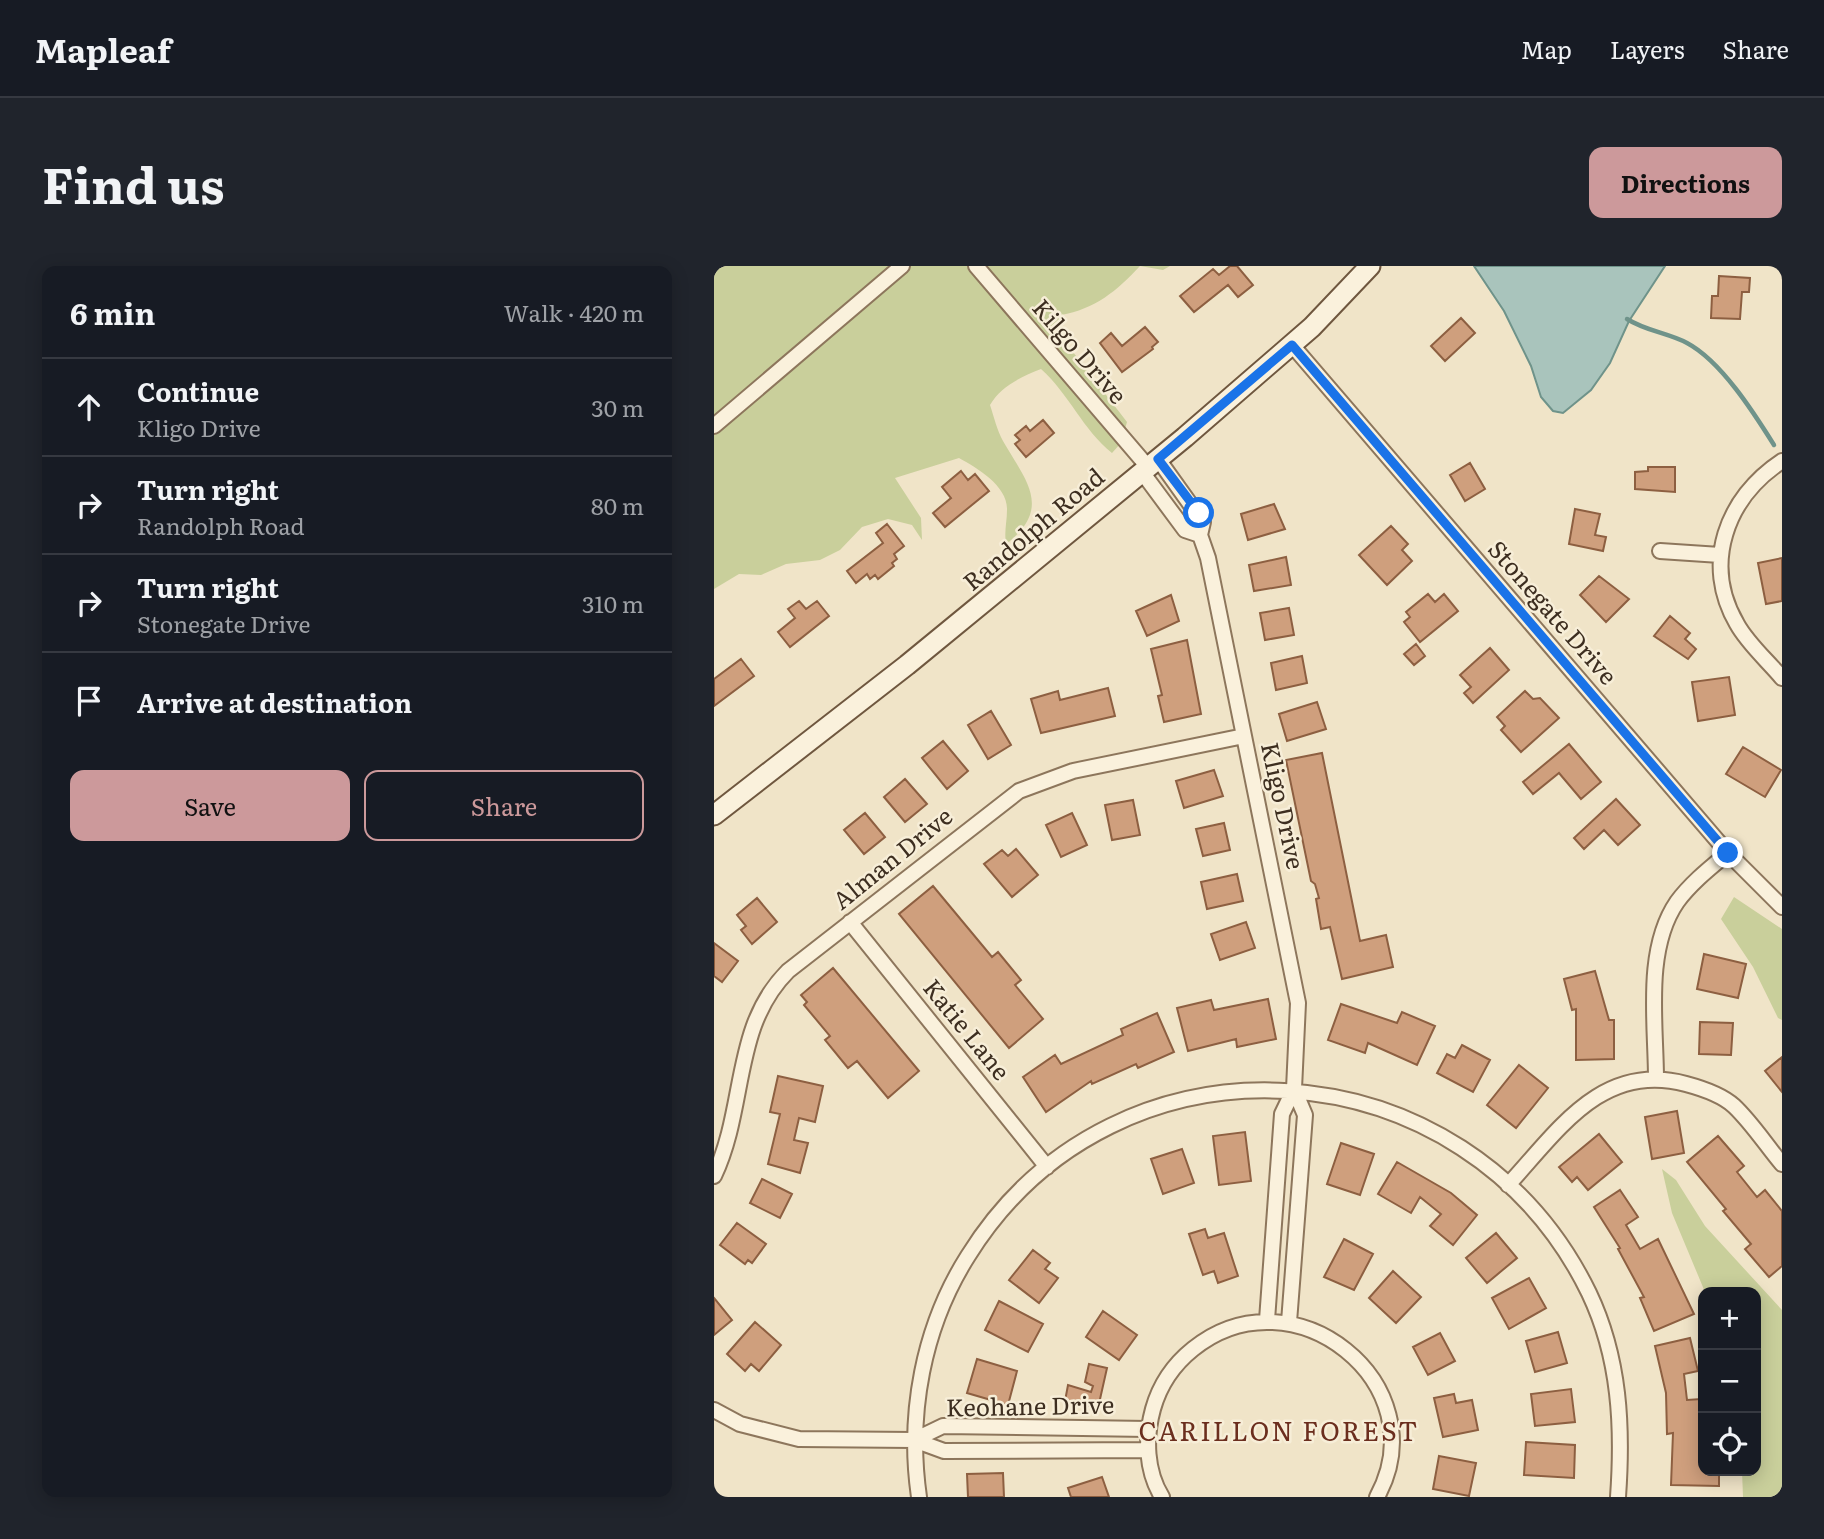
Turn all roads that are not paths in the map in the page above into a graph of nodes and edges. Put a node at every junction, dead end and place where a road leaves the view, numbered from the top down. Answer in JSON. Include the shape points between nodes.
{"nodes":[{"id":1,"x":902,"y":266,"type":"edge"},
{"id":2,"x":976,"y":266,"type":"edge"},
{"id":3,"x":1370,"y":266,"type":"edge"},
{"id":4,"x":1292,"y":345,"type":"junction"},
{"id":5,"x":714,"y":426,"type":"edge"},
{"id":6,"x":1782,"y":461,"type":"edge"},
{"id":7,"x":1150,"y":466,"type":"junction"},
{"id":8,"x":1200,"y":535,"type":"junction"},
{"id":9,"x":1660,"y":551,"type":"dead end"},
{"id":10,"x":1720,"y":555,"type":"junction"},
{"id":11,"x":1782,"y":678,"type":"edge"},
{"id":12,"x":1244,"y":736,"type":"junction"},
{"id":13,"x":714,"y":815,"type":"edge"},
{"id":14,"x":1728,"y":853,"type":"junction"},
{"id":15,"x":1782,"y":907,"type":"edge"},
{"id":16,"x":850,"y":922,"type":"junction"},
{"id":17,"x":1656,"y":1079,"type":"junction"},
{"id":18,"x":1294,"y":1089,"type":"junction"},
{"id":19,"x":1782,"y":1164,"type":"edge"},
{"id":20,"x":1047,"y":1167,"type":"junction"},
{"id":21,"x":714,"y":1176,"type":"edge"},
{"id":22,"x":1508,"y":1185,"type":"junction"},
{"id":23,"x":1267,"y":1320,"type":"junction"},
{"id":24,"x":1289,"y":1322,"type":"junction"},
{"id":25,"x":714,"y":1410,"type":"edge"},
{"id":26,"x":1148,"y":1429,"type":"junction"},
{"id":27,"x":914,"y":1440,"type":"junction"},
{"id":28,"x":1147,"y":1450,"type":"junction"},
{"id":29,"x":919,"y":1497,"type":"edge"},
{"id":30,"x":1162,"y":1497,"type":"edge"},
{"id":31,"x":1377,"y":1497,"type":"edge"},
{"id":32,"x":1618,"y":1497,"type":"edge"}],
"edges":[{"from":1,"to":5,"type":"street"},
{"from":2,"to":7,"type":"street","name":"Kilgo Drive"},
{"from":3,"to":4,"type":"street","name":"Randolph Road"},
{"from":4,"to":7,"type":"street","name":"Randolph Road"},
{"from":4,"to":14,"type":"street","name":"Stonegate Drive"},
{"from":6,"to":10,"type":"street","via":[[1763,474],[1738,504],[1728,521]]},
{"from":7,"to":8,"type":"street","via":[[1185,530]]},
{"from":7,"to":8,"type":"street","name":"Kligo Drive","via":[[1199,513],[1203,522]]},
{"from":7,"to":13,"type":"street","name":"Randolph Road","via":[[918,657]]},
{"from":8,"to":12,"type":"street","name":"Kligo Drive"},
{"from":9,"to":10,"type":"street"},
{"from":10,"to":11,"type":"street","via":[[1729,609],[1739,628]]},
{"from":12,"to":16,"type":"street","name":"Alman Drive","via":[[1073,771],[1019,791]]},
{"from":12,"to":18,"type":"street","name":"Kligo Drive","via":[[1293,966],[1298,1003]]},
{"from":14,"to":15,"type":"street","name":"Stonegate Drive"},
{"from":14,"to":17,"type":"street","via":[[1692,883],[1662,932],[1656,970]]},
{"from":16,"to":20,"type":"street","name":"Katie Lane"},
{"from":16,"to":21,"type":"street","name":"Alman Drive","via":[[788,971],[762,1001],[750,1035],[730,1135]]},
{"from":17,"to":19,"type":"street","via":[[1701,1088],[1732,1104]]},
{"from":17,"to":22,"type":"street","via":[[1637,1079],[1593,1096]]},
{"from":18,"to":20,"type":"street","via":[[1253,1088],[1176,1100],[1132,1115],[1079,1142]]},
{"from":18,"to":22,"type":"street","via":[[1375,1105],[1431,1128]]},
{"from":18,"to":23,"type":"street","name":"Kligo Drive","via":[[1282,1114]]},
{"from":18,"to":24,"type":"street","name":"Kligo Drive","via":[[1305,1115]]},
{"from":20,"to":27,"type":"street","via":[[1024,1185],[984,1230],[954,1277],[921,1371]]},
{"from":22,"to":32,"type":"street","via":[[1553,1234],[1589,1294],[1615,1370],[1622,1436]]},
{"from":23,"to":24,"type":"street"},
{"from":23,"to":26,"type":"street","via":[[1209,1336],[1178,1361],[1158,1392]]},
{"from":24,"to":31,"type":"street","via":[[1318,1331],[1346,1348],[1368,1372],[1384,1403],[1390,1455]]},
{"from":25,"to":27,"type":"street","name":"Keohane Drive","via":[[740,1424],[799,1439]]},
{"from":26,"to":27,"type":"street","name":"Keohane Drive","via":[[943,1426]]},
{"from":26,"to":28,"type":"street"},
{"from":27,"to":28,"type":"street","name":"Keohane Drive","via":[[944,1451]]},
{"from":27,"to":29,"type":"street"},
{"from":28,"to":30,"type":"street"}]}
